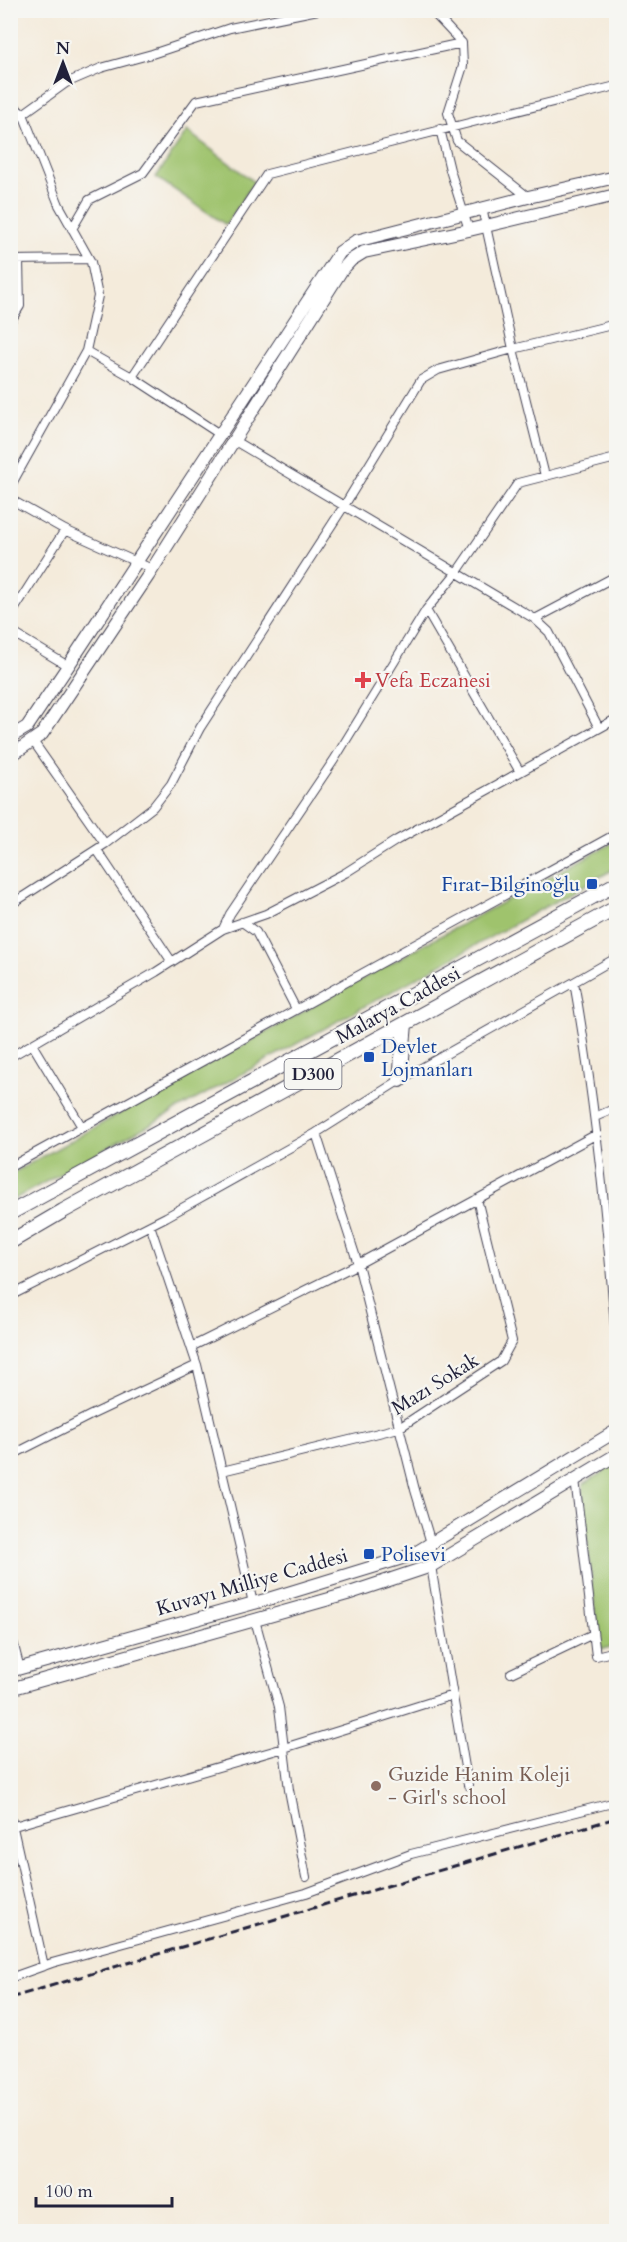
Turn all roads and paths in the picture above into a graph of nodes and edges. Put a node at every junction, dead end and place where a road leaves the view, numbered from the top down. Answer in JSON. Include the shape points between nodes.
{"nodes":[{"id":1,"x":318,"y":10,"type":"edge"},
{"id":2,"x":430,"y":10,"type":"edge"},
{"id":3,"x":462,"y":43,"type":"junction"},
{"id":4,"x":616,"y":86,"type":"edge"},
{"id":5,"x":10,"y":99,"type":"edge"},
{"id":6,"x":23,"y":114,"type":"junction"},
{"id":7,"x":10,"y":120,"type":"edge"},
{"id":8,"x":453,"y":126,"type":"junction"},
{"id":9,"x":440,"y":129,"type":"junction"},
{"id":10,"x":616,"y":177,"type":"edge"},
{"id":11,"x":616,"y":195,"type":"edge"},
{"id":12,"x":528,"y":197,"type":"junction"},
{"id":13,"x":482,"y":208,"type":"junction"},
{"id":14,"x":465,"y":213,"type":"junction"},
{"id":15,"x":485,"y":226,"type":"junction"},
{"id":16,"x":72,"y":229,"type":"junction"},
{"id":17,"x":469,"y":230,"type":"junction"},
{"id":18,"x":89,"y":259,"type":"junction"},
{"id":19,"x":15,"y":260,"type":"edge"},
{"id":20,"x":10,"y":322,"type":"edge"},
{"id":21,"x":616,"y":324,"type":"edge"},
{"id":22,"x":513,"y":349,"type":"junction"},
{"id":23,"x":86,"y":351,"type":"junction"},
{"id":24,"x":132,"y":377,"type":"junction"},
{"id":25,"x":221,"y":435,"type":"junction"},
{"id":26,"x":233,"y":440,"type":"junction"},
{"id":27,"x":616,"y":458,"type":"edge"},
{"id":28,"x":545,"y":476,"type":"junction"},
{"id":29,"x":10,"y":487,"type":"edge"},
{"id":30,"x":10,"y":499,"type":"edge"},
{"id":31,"x":344,"y":506,"type":"junction"},
{"id":32,"x":65,"y":530,"type":"junction"},
{"id":33,"x":137,"y":562,"type":"junction"},
{"id":34,"x":152,"y":569,"type":"junction"},
{"id":35,"x":457,"y":572,"type":"junction"},
{"id":36,"x":616,"y":576,"type":"edge"},
{"id":37,"x":426,"y":610,"type":"junction"},
{"id":38,"x":10,"y":616,"type":"edge"},
{"id":39,"x":535,"y":619,"type":"junction"},
{"id":40,"x":10,"y":631,"type":"edge"},
{"id":41,"x":68,"y":666,"type":"junction"},
{"id":42,"x":616,"y":719,"type":"edge"},
{"id":43,"x":599,"y":728,"type":"junction"},
{"id":44,"x":10,"y":737,"type":"edge"},
{"id":45,"x":33,"y":741,"type":"junction"},
{"id":46,"x":10,"y":756,"type":"edge"},
{"id":47,"x":520,"y":772,"type":"junction"},
{"id":48,"x":616,"y":834,"type":"edge"},
{"id":49,"x":105,"y":844,"type":"junction"},
{"id":50,"x":97,"y":849,"type":"junction"},
{"id":51,"x":616,"y":884,"type":"edge"},
{"id":52,"x":10,"y":905,"type":"edge"},
{"id":53,"x":616,"y":908,"type":"edge"},
{"id":54,"x":242,"y":922,"type":"junction"},
{"id":55,"x":223,"y":929,"type":"junction"},
{"id":56,"x":616,"y":958,"type":"edge"},
{"id":57,"x":172,"y":962,"type":"junction"},
{"id":58,"x":574,"y":982,"type":"junction"},
{"id":59,"x":296,"y":1009,"type":"junction"},
{"id":60,"x":405,"y":1024,"type":"junction"},
{"id":61,"x":33,"y":1044,"type":"junction"},
{"id":62,"x":10,"y":1057,"type":"edge"},
{"id":63,"x":400,"y":1080,"type":"junction"},
{"id":64,"x":616,"y":1108,"type":"edge"},
{"id":65,"x":595,"y":1117,"type":"junction"},
{"id":66,"x":82,"y":1127,"type":"junction"},
{"id":67,"x":316,"y":1133,"type":"junction"},
{"id":68,"x":597,"y":1134,"type":"junction"},
{"id":69,"x":10,"y":1167,"type":"edge"},
{"id":70,"x":477,"y":1199,"type":"junction"},
{"id":71,"x":10,"y":1214,"type":"edge"},
{"id":72,"x":150,"y":1225,"type":"junction"},
{"id":73,"x":10,"y":1242,"type":"edge"},
{"id":74,"x":358,"y":1264,"type":"junction"},
{"id":75,"x":10,"y":1296,"type":"edge"},
{"id":76,"x":616,"y":1339,"type":"edge"},
{"id":77,"x":191,"y":1347,"type":"junction"},
{"id":78,"x":197,"y":1365,"type":"junction"},
{"id":79,"x":399,"y":1428,"type":"junction"},
{"id":80,"x":616,"y":1431,"type":"edge"},
{"id":81,"x":616,"y":1455,"type":"edge"},
{"id":82,"x":10,"y":1456,"type":"edge"},
{"id":83,"x":222,"y":1472,"type":"junction"},
{"id":84,"x":575,"y":1479,"type":"junction"},
{"id":85,"x":431,"y":1543,"type":"junction"},
{"id":86,"x":431,"y":1566,"type":"junction"},
{"id":87,"x":253,"y":1603,"type":"junction"},
{"id":88,"x":255,"y":1620,"type":"junction"},
{"id":89,"x":10,"y":1630,"type":"edge"},
{"id":90,"x":593,"y":1634,"type":"junction"},
{"id":91,"x":616,"y":1651,"type":"edge"},
{"id":92,"x":15,"y":1670,"type":"edge"},
{"id":93,"x":511,"y":1673,"type":"dead end"},
{"id":94,"x":10,"y":1689,"type":"edge"},
{"id":95,"x":453,"y":1695,"type":"junction"},
{"id":96,"x":284,"y":1748,"type":"junction"},
{"id":97,"x":468,"y":1785,"type":"dead end"},
{"id":98,"x":616,"y":1802,"type":"edge"},
{"id":99,"x":10,"y":1814,"type":"edge"},
{"id":100,"x":14,"y":1826,"type":"junction"},
{"id":101,"x":306,"y":1877,"type":"dead end"},
{"id":102,"x":44,"y":1966,"type":"junction"},
{"id":103,"x":10,"y":1978,"type":"edge"}],
"edges":[{"from":1,"to":6,"type":"street","via":[[230,28],[101,68],[66,82]]},
{"from":2,"to":3,"type":"street"},
{"from":3,"to":8,"type":"street","via":[[462,66],[448,113]]},
{"from":3,"to":16,"type":"street","via":[[196,101],[143,173],[89,200]]},
{"from":4,"to":8,"type":"street"},
{"from":5,"to":6,"type":"street"},
{"from":6,"to":7,"type":"street"},
{"from":6,"to":16,"type":"street"},
{"from":8,"to":9,"type":"street"},
{"from":8,"to":12,"type":"street","via":[[457,141]]},
{"from":9,"to":14,"type":"street"},
{"from":9,"to":24,"type":"street","via":[[267,174]]},
{"from":10,"to":12,"type":"main road"},
{"from":11,"to":15,"type":"main road"},
{"from":12,"to":13,"type":"main road"},
{"from":13,"to":14,"type":"main road"},
{"from":13,"to":15,"type":"street"},
{"from":14,"to":17,"type":"street"},
{"from":14,"to":25,"type":"main road","via":[[356,241],[340,252]]},
{"from":15,"to":17,"type":"main road"},
{"from":15,"to":22,"type":"street"},
{"from":16,"to":18,"type":"street"},
{"from":17,"to":26,"type":"main road","via":[[364,252],[351,260]]},
{"from":18,"to":19,"type":"street"},
{"from":18,"to":23,"type":"street","via":[[98,296]]},
{"from":19,"to":20,"type":"street","via":[[20,306]]},
{"from":21,"to":22,"type":"street"},
{"from":22,"to":28,"type":"street"},
{"from":22,"to":31,"type":"street","via":[[438,370],[421,380]]},
{"from":23,"to":24,"type":"street"},
{"from":23,"to":29,"type":"street"},
{"from":24,"to":25,"type":"street"},
{"from":25,"to":33,"type":"main road"},
{"from":26,"to":31,"type":"street"},
{"from":26,"to":34,"type":"main road"},
{"from":27,"to":28,"type":"street"},
{"from":28,"to":35,"type":"street","via":[[518,483]]},
{"from":30,"to":32,"type":"street"},
{"from":31,"to":35,"type":"street"},
{"from":31,"to":49,"type":"street","via":[[200,728],[171,784],[153,807]]},
{"from":32,"to":33,"type":"street"},
{"from":32,"to":38,"type":"street"},
{"from":33,"to":34,"type":"street"},
{"from":33,"to":41,"type":"main road"},
{"from":34,"to":45,"type":"main road","via":[[42,734]]},
{"from":35,"to":37,"type":"street"},
{"from":35,"to":39,"type":"street"},
{"from":36,"to":39,"type":"street"},
{"from":37,"to":47,"type":"street"},
{"from":37,"to":55,"type":"street"},
{"from":39,"to":43,"type":"street","via":[[549,632]]},
{"from":40,"to":41,"type":"street"},
{"from":41,"to":44,"type":"main road","via":[[27,727]]},
{"from":42,"to":43,"type":"street"},
{"from":43,"to":47,"type":"street"},
{"from":45,"to":46,"type":"main road"},
{"from":45,"to":49,"type":"street"},
{"from":47,"to":54,"type":"street","via":[[345,873],[266,914]]},
{"from":48,"to":59,"type":"street"},
{"from":49,"to":50,"type":"street"},
{"from":50,"to":52,"type":"street"},
{"from":50,"to":57,"type":"street"},
{"from":51,"to":71,"type":"highway","name":"Malatya Caddesi","number":"D300"},
{"from":53,"to":60,"type":"highway","name":"Malatya Caddesi","number":"D300"},
{"from":54,"to":55,"type":"street"},
{"from":54,"to":59,"type":"street","via":[[256,932]]},
{"from":55,"to":57,"type":"street"},
{"from":56,"to":58,"type":"street"},
{"from":57,"to":61,"type":"street"},
{"from":58,"to":63,"type":"street"},
{"from":58,"to":65,"type":"street"},
{"from":59,"to":66,"type":"street"},
{"from":60,"to":63,"type":"highway"},
{"from":60,"to":73,"type":"highway","name":"Malatya Caddesi","number":"D300"},
{"from":61,"to":62,"type":"street"},
{"from":61,"to":66,"type":"street"},
{"from":63,"to":67,"type":"street"},
{"from":64,"to":65,"type":"street"},
{"from":65,"to":68,"type":"street"},
{"from":66,"to":69,"type":"street"},
{"from":67,"to":72,"type":"street"},
{"from":67,"to":74,"type":"street"},
{"from":68,"to":70,"type":"street"},
{"from":68,"to":76,"type":"street"},
{"from":70,"to":74,"type":"street"},
{"from":70,"to":79,"type":"street","name":"Mazı Sokak","via":[[512,1341],[501,1361]]},
{"from":72,"to":75,"type":"street"},
{"from":72,"to":77,"type":"street"},
{"from":74,"to":77,"type":"street"},
{"from":74,"to":79,"type":"street"},
{"from":77,"to":78,"type":"street"},
{"from":78,"to":82,"type":"street"},
{"from":78,"to":83,"type":"street"},
{"from":79,"to":83,"type":"street","name":"Mazı Sokak"},
{"from":79,"to":85,"type":"street"},
{"from":80,"to":85,"type":"main road","name":"Kuvayı Milliye Caddesi"},
{"from":81,"to":84,"type":"main road","name":"Kuvayı Milliye Caddesi"},
{"from":83,"to":87,"type":"street"},
{"from":84,"to":86,"type":"main road","name":"Kuvayı Milliye Caddesi"},
{"from":84,"to":90,"type":"street"},
{"from":85,"to":86,"type":"street"},
{"from":85,"to":87,"type":"main road","name":"Kuvayı Milliye Caddesi","via":[[412,1555]]},
{"from":86,"to":88,"type":"main road","name":"Kuvayı Milliye Caddesi"},
{"from":86,"to":95,"type":"street"},
{"from":87,"to":92,"type":"main road","name":"Kuvayı Milliye Caddesi"},
{"from":88,"to":94,"type":"main road","name":"Kuvayı Milliye Caddesi"},
{"from":88,"to":96,"type":"street","via":[[279,1707]]},
{"from":89,"to":92,"type":"street"},
{"from":90,"to":91,"type":"street","via":[[596,1656]]},
{"from":90,"to":93,"type":"street"},
{"from":95,"to":96,"type":"street"},
{"from":95,"to":97,"type":"street"},
{"from":96,"to":100,"type":"street"},
{"from":96,"to":101,"type":"street"},
{"from":98,"to":102,"type":"street","via":[[411,1854],[306,1893]]},
{"from":99,"to":100,"type":"street"},
{"from":100,"to":102,"type":"street"},
{"from":102,"to":103,"type":"street"}]}
